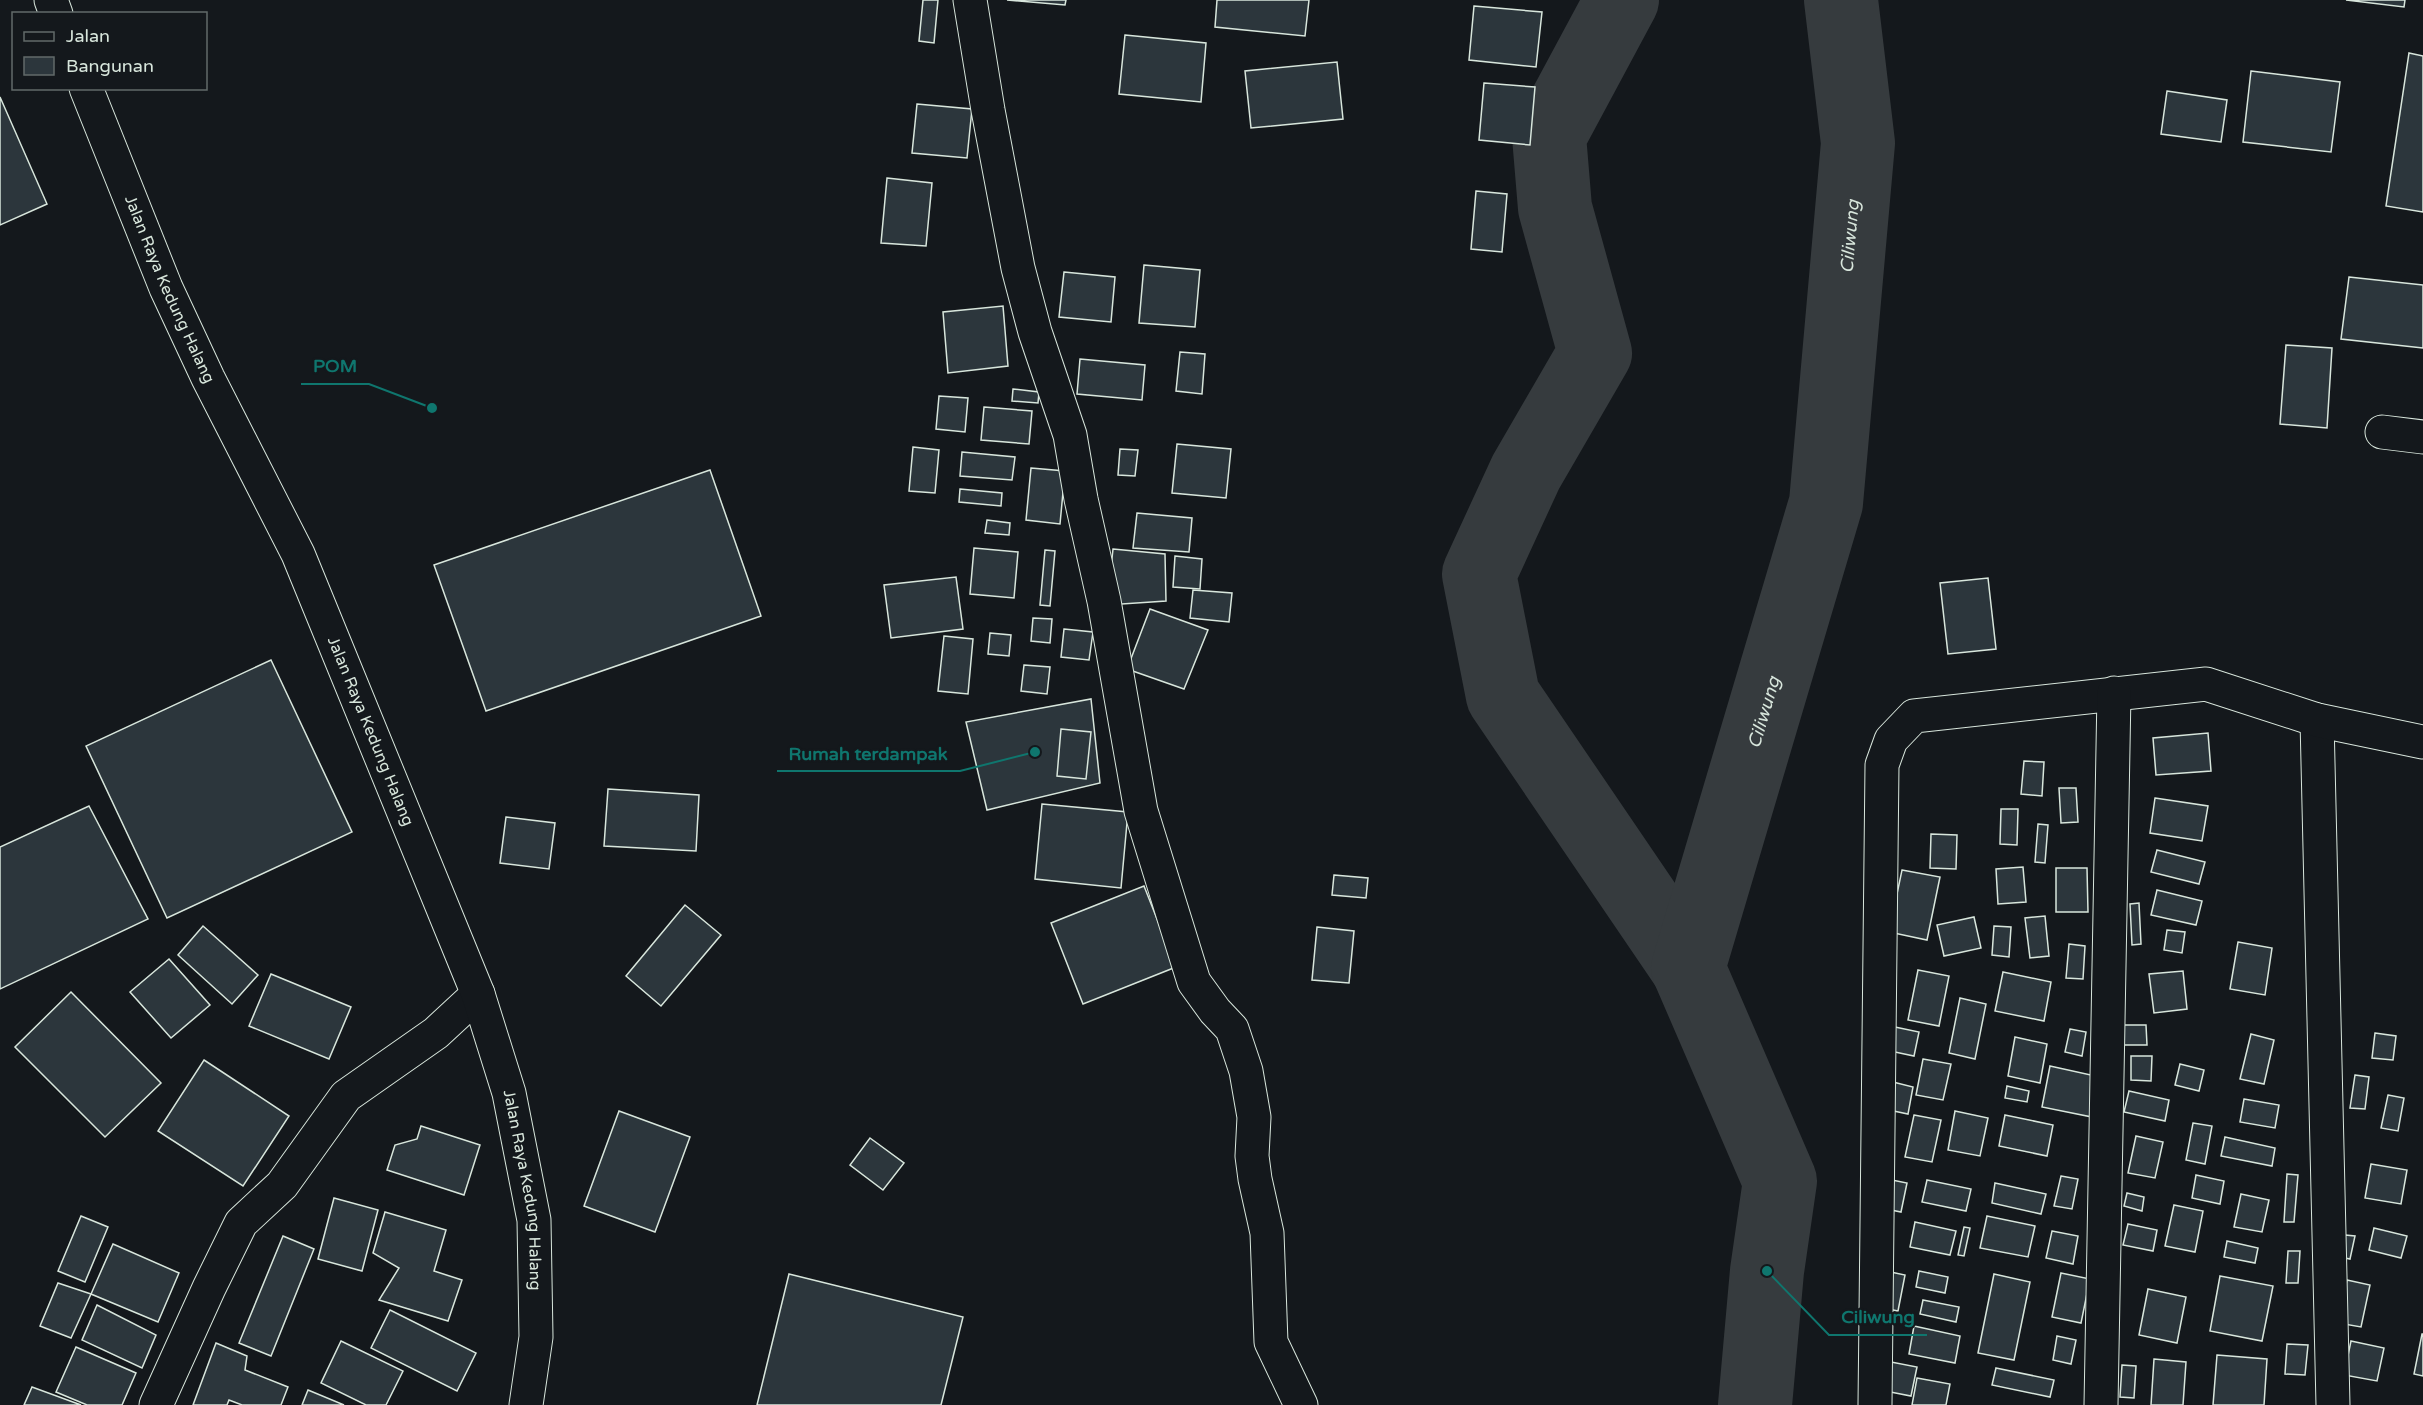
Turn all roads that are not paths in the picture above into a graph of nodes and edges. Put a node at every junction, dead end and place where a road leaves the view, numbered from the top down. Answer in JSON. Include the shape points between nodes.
{"nodes":[{"id":1,"x":970,"y":0,"type":"edge"},
{"id":2,"x":87,"y":90,"type":"edge"},
{"id":3,"x":2382,"y":432,"type":"dead end"},
{"id":4,"x":2423,"y":437,"type":"edge"},
{"id":5,"x":2114,"y":693,"type":"junction"},
{"id":6,"x":2317,"y":720,"type":"junction"},
{"id":7,"x":2423,"y":742,"type":"edge"},
{"id":8,"x":478,"y":994,"type":"junction"},
{"id":9,"x":156,"y":1405,"type":"edge"},
{"id":10,"x":526,"y":1405,"type":"edge"},
{"id":11,"x":1301,"y":1405,"type":"edge"},
{"id":12,"x":1875,"y":1405,"type":"edge"},
{"id":13,"x":2101,"y":1405,"type":"edge"},
{"id":14,"x":2333,"y":1405,"type":"edge"}],
"edges":[{"from":1,"to":11,"type":"street","via":[[1018,268],[1070,435],[1141,811],[1194,982],[1232,1029],[1246,1071],[1254,1117],[1252,1156],[1267,1233],[1270,1342]]},
{"from":2,"to":8,"type":"street","name":"Jalan Raya Kedung Halang","via":[[166,288],[298,554]]},
{"from":3,"to":4,"type":"street"},
{"from":5,"to":6,"type":"street","via":[[2206,684]]},
{"from":5,"to":12,"type":"street","via":[[1914,716],[1891,740],[1882,765]]},
{"from":5,"to":13,"type":"street"},
{"from":6,"to":7,"type":"street"},
{"from":6,"to":14,"type":"street"},
{"from":8,"to":9,"type":"street","via":[[436,1033],[346,1096],[282,1185],[242,1223]]},
{"from":8,"to":10,"type":"street","name":"Jalan Raya Kedung Halang","via":[[509,1093],[534,1220],[536,1337]]}]}
